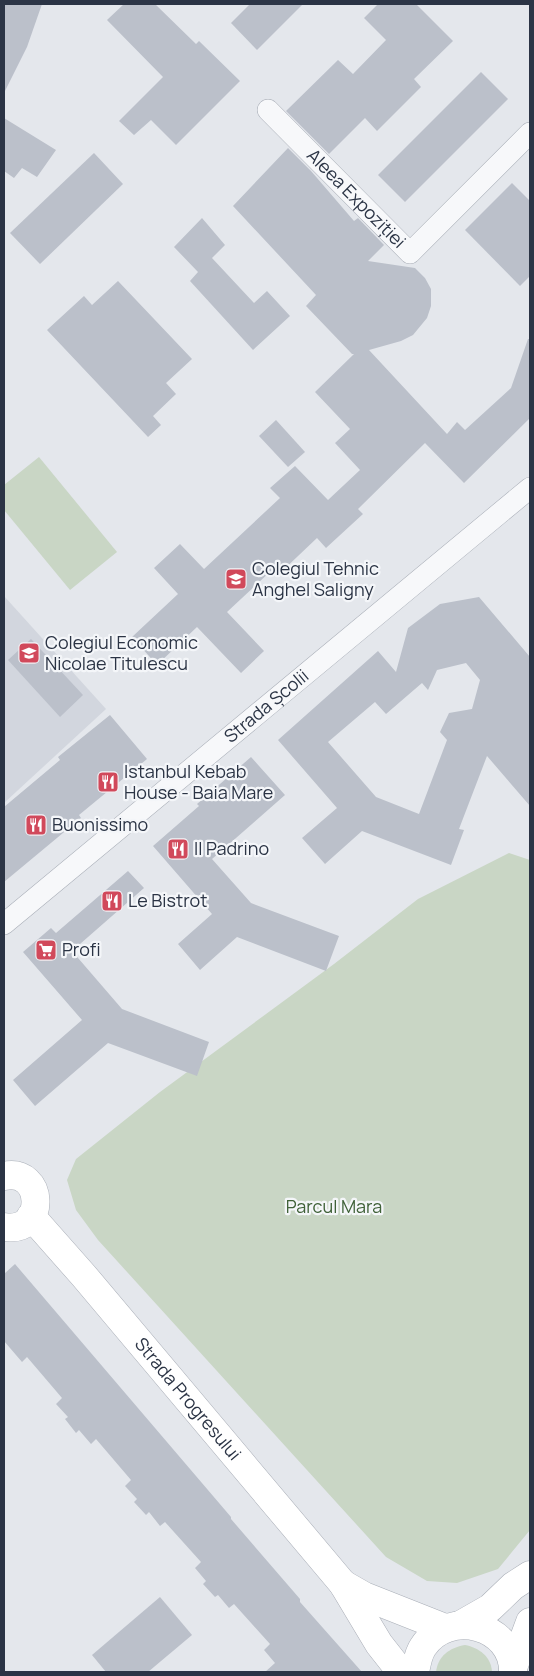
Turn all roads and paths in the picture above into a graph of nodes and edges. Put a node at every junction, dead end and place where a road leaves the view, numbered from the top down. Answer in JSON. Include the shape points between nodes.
{"nodes":[{"id":1,"x":268,"y":110,"type":"dead end"},
{"id":2,"x":530,"y":133,"type":"edge"},
{"id":3,"x":530,"y":488,"type":"edge"},
{"id":4,"x":4,"y":924,"type":"edge"},
{"id":5,"x":4,"y":1176,"type":"edge"},
{"id":6,"x":12,"y":1225,"type":"edge"},
{"id":7,"x":530,"y":1575,"type":"edge"},
{"id":8,"x":343,"y":1584,"type":"junction"},
{"id":9,"x":530,"y":1622,"type":"edge"},
{"id":10,"x":454,"y":1626,"type":"junction"},
{"id":11,"x":513,"y":1670,"type":"edge"},
{"id":12,"x":401,"y":1672,"type":"edge"},
{"id":13,"x":415,"y":1672,"type":"edge"}],
"edges":[{"from":1,"to":2,"type":"street","name":"Aleea Expoziției","via":[[410,253]]},
{"from":3,"to":4,"type":"street","name":"Strada Școlii"},
{"from":5,"to":6,"type":"street","name":"Strada Progresului","via":[[16,1175],[24,1179],[30,1184],[36,1200],[35,1209]]},
{"from":6,"to":8,"type":"street","name":"Strada Progresului","via":[[84,1276]]},
{"from":7,"to":10,"type":"street","via":[[490,1608]]},
{"from":8,"to":10,"type":"street","name":"Strada Progresului","via":[[364,1596]]},
{"from":8,"to":12,"type":"street","name":"Strada Progresului","via":[[379,1644]]},
{"from":9,"to":11,"type":"street"},
{"from":10,"to":11,"type":"street","name":"Strada Progresului","via":[[477,1626],[490,1632],[502,1641]]},
{"from":10,"to":13,"type":"street","via":[[433,1636],[424,1646]]}]}
